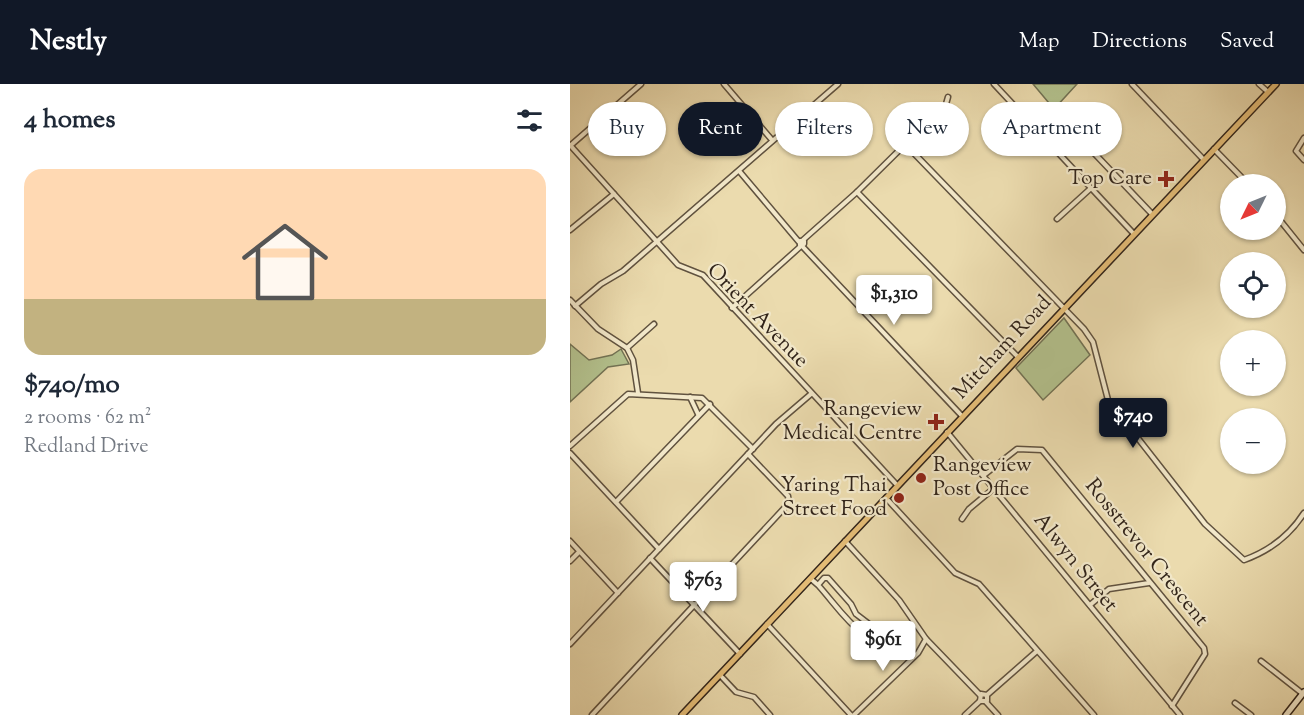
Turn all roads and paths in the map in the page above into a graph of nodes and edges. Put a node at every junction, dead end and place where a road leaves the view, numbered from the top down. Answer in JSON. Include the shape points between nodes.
{"nodes":[{"id":1,"x":641,"y":84,"type":"edge"},
{"id":2,"x":724,"y":84,"type":"edge"},
{"id":3,"x":837,"y":84,"type":"edge"},
{"id":4,"x":994,"y":84,"type":"edge"},
{"id":5,"x":1132,"y":84,"type":"edge"},
{"id":6,"x":1259,"y":84,"type":"edge"},
{"id":7,"x":1276,"y":84,"type":"edge"},
{"id":8,"x":1268,"y":92,"type":"junction"},
{"id":9,"x":948,"y":97,"type":"dead end"},
{"id":10,"x":947,"y":102,"type":"edge"},
{"id":11,"x":1304,"y":138,"type":"edge"},
{"id":12,"x":772,"y":140,"type":"junction"},
{"id":13,"x":571,"y":145,"type":"edge"},
{"id":14,"x":1214,"y":149,"type":"junction"},
{"id":15,"x":893,"y":156,"type":"edge"},
{"id":16,"x":917,"y":156,"type":"edge"},
{"id":17,"x":1097,"y":156,"type":"edge"},
{"id":18,"x":1204,"y":160,"type":"junction"},
{"id":19,"x":1304,"y":160,"type":"edge"},
{"id":20,"x":740,"y":172,"type":"junction"},
{"id":21,"x":1238,"y":174,"type":"edge"},
{"id":22,"x":1090,"y":189,"type":"junction"},
{"id":23,"x":857,"y":192,"type":"junction"},
{"id":24,"x":614,"y":194,"type":"junction"},
{"id":25,"x":1152,"y":214,"type":"junction"},
{"id":26,"x":1057,"y":219,"type":"dead end"},
{"id":27,"x":1286,"y":228,"type":"edge"},
{"id":28,"x":570,"y":230,"type":"edge"},
{"id":29,"x":1134,"y":234,"type":"junction"},
{"id":30,"x":656,"y":242,"type":"junction"},
{"id":31,"x":802,"y":243,"type":"junction"},
{"id":32,"x":1304,"y":250,"type":"edge"},
{"id":33,"x":570,"y":300,"type":"edge"},
{"id":34,"x":575,"y":306,"type":"junction"},
{"id":35,"x":732,"y":308,"type":"junction"},
{"id":36,"x":1064,"y":308,"type":"junction"},
{"id":37,"x":654,"y":324,"type":"dead end"},
{"id":38,"x":627,"y":348,"type":"junction"},
{"id":39,"x":1018,"y":357,"type":"junction"},
{"id":40,"x":638,"y":393,"type":"junction"},
{"id":41,"x":811,"y":394,"type":"junction"},
{"id":42,"x":690,"y":397,"type":"junction"},
{"id":43,"x":710,"y":404,"type":"junction"},
{"id":44,"x":698,"y":415,"type":"junction"},
{"id":45,"x":962,"y":416,"type":"junction"},
{"id":46,"x":947,"y":432,"type":"junction"},
{"id":47,"x":570,"y":446,"type":"edge"},
{"id":48,"x":753,"y":449,"type":"junction"},
{"id":49,"x":570,"y":453,"type":"edge"},
{"id":50,"x":748,"y":454,"type":"junction"},
{"id":51,"x":984,"y":476,"type":"junction"},
{"id":52,"x":897,"y":485,"type":"junction"},
{"id":53,"x":993,"y":489,"type":"junction"},
{"id":54,"x":885,"y":497,"type":"junction"},
{"id":55,"x":616,"y":502,"type":"junction"},
{"id":56,"x":1304,"y":513,"type":"edge"},
{"id":57,"x":962,"y":519,"type":"dead end"},
{"id":58,"x":570,"y":541,"type":"edge"},
{"id":59,"x":845,"y":541,"type":"junction"},
{"id":60,"x":659,"y":549,"type":"junction"},
{"id":61,"x":579,"y":552,"type":"junction"},
{"id":62,"x":650,"y":558,"type":"junction"},
{"id":63,"x":570,"y":561,"type":"edge"},
{"id":64,"x":810,"y":578,"type":"junction"},
{"id":65,"x":1150,"y":582,"type":"junction"},
{"id":66,"x":818,"y":585,"type":"junction"},
{"id":67,"x":618,"y":593,"type":"junction"},
{"id":68,"x":1090,"y":605,"type":"junction"},
{"id":69,"x":695,"y":606,"type":"junction"},
{"id":70,"x":767,"y":624,"type":"junction"},
{"id":71,"x":926,"y":639,"type":"junction"},
{"id":72,"x":570,"y":644,"type":"edge"},
{"id":73,"x":1037,"y":651,"type":"junction"},
{"id":74,"x":740,"y":654,"type":"junction"},
{"id":75,"x":1261,"y":661,"type":"dead end"},
{"id":76,"x":720,"y":675,"type":"junction"},
{"id":77,"x":1303,"y":693,"type":"edge"},
{"id":78,"x":980,"y":695,"type":"junction"},
{"id":79,"x":987,"y":695,"type":"junction"},
{"id":80,"x":983,"y":701,"type":"junction"},
{"id":81,"x":1235,"y":703,"type":"dead end"},
{"id":82,"x":1172,"y":706,"type":"junction"},
{"id":83,"x":592,"y":715,"type":"edge"},
{"id":84,"x":682,"y":715,"type":"edge"},
{"id":85,"x":770,"y":715,"type":"edge"},
{"id":86,"x":853,"y":715,"type":"edge"},
{"id":87,"x":965,"y":715,"type":"edge"},
{"id":88,"x":998,"y":715,"type":"edge"},
{"id":89,"x":1094,"y":715,"type":"edge"},
{"id":90,"x":1180,"y":715,"type":"edge"},
{"id":91,"x":1251,"y":715,"type":"edge"},
{"id":92,"x":1286,"y":715,"type":"edge"}],
"edges":[{"from":1,"to":13,"type":"street"},
{"from":2,"to":12,"type":"street"},
{"from":3,"to":12,"type":"street"},
{"from":4,"to":22,"type":"street"},
{"from":5,"to":18,"type":"street"},
{"from":6,"to":8,"type":"street"},
{"from":7,"to":8,"type":"main road","name":"Mitcham Road"},
{"from":8,"to":14,"type":"main road","name":"Mitcham Road"},
{"from":9,"to":10,"type":"street"},
{"from":11,"to":19,"type":"street","via":[[1296,151]]},
{"from":12,"to":20,"type":"street"},
{"from":13,"to":24,"type":"street","name":"Orient Avenue"},
{"from":14,"to":18,"type":"main road","name":"Mitcham Road"},
{"from":14,"to":21,"type":"street"},
{"from":15,"to":23,"type":"street"},
{"from":16,"to":36,"type":"street"},
{"from":17,"to":25,"type":"street"},
{"from":18,"to":25,"type":"main road","name":"Mitcham Road"},
{"from":20,"to":30,"type":"street"},
{"from":20,"to":31,"type":"street"},
{"from":22,"to":26,"type":"street"},
{"from":22,"to":29,"type":"street"},
{"from":23,"to":31,"type":"street"},
{"from":23,"to":39,"type":"street"},
{"from":24,"to":28,"type":"street"},
{"from":24,"to":30,"type":"street","name":"Orient Avenue"},
{"from":25,"to":29,"type":"main road","name":"Mitcham Road"},
{"from":27,"to":32,"type":"street"},
{"from":29,"to":36,"type":"main road","name":"Mitcham Road"},
{"from":30,"to":34,"type":"street"},
{"from":30,"to":35,"type":"street","name":"Orient Avenue","via":[[678,265],[703,275]]},
{"from":31,"to":35,"type":"street"},
{"from":31,"to":45,"type":"street"},
{"from":33,"to":34,"type":"street"},
{"from":34,"to":38,"type":"street","via":[[598,329]]},
{"from":35,"to":41,"type":"street","name":"Orient Avenue"},
{"from":36,"to":39,"type":"main road","name":"Mitcham Road"},
{"from":36,"to":56,"type":"street","via":[[1093,342],[1108,400],[1205,524],[1244,560],[1262,554]]},
{"from":37,"to":38,"type":"street"},
{"from":38,"to":40,"type":"street"},
{"from":39,"to":45,"type":"main road","name":"Mitcham Road"},
{"from":40,"to":42,"type":"street"},
{"from":40,"to":47,"type":"street","via":[[620,400]]},
{"from":41,"to":48,"type":"street"},
{"from":41,"to":52,"type":"street","name":"Orient Avenue"},
{"from":42,"to":43,"type":"street","via":[[702,398]]},
{"from":42,"to":44,"type":"street"},
{"from":43,"to":44,"type":"street"},
{"from":43,"to":48,"type":"street"},
{"from":44,"to":55,"type":"street"},
{"from":45,"to":46,"type":"main road","name":"Mitcham Road"},
{"from":46,"to":51,"type":"street","name":"Alwyn Street"},
{"from":46,"to":52,"type":"main road","name":"Mitcham Road"},
{"from":48,"to":50,"type":"street"},
{"from":49,"to":55,"type":"street"},
{"from":50,"to":60,"type":"street"},
{"from":50,"to":69,"type":"street","via":[[789,499],[781,514]]},
{"from":51,"to":53,"type":"street","name":"Alwyn Street"},
{"from":51,"to":65,"type":"street","name":"Rosstrevor Crescent","via":[[1017,449],[1042,450]]},
{"from":52,"to":54,"type":"main road","name":"Mitcham Road"},
{"from":53,"to":57,"type":"street"},
{"from":53,"to":68,"type":"street","name":"Alwyn Street"},
{"from":54,"to":59,"type":"main road","name":"Mitcham Road"},
{"from":54,"to":73,"type":"street","via":[[955,573],[979,584]]},
{"from":55,"to":60,"type":"street"},
{"from":58,"to":61,"type":"street"},
{"from":59,"to":64,"type":"main road","name":"Mitcham Road"},
{"from":59,"to":71,"type":"street","via":[[899,600]]},
{"from":60,"to":62,"type":"street"},
{"from":61,"to":63,"type":"street"},
{"from":61,"to":67,"type":"street"},
{"from":62,"to":67,"type":"street"},
{"from":62,"to":69,"type":"street"},
{"from":64,"to":66,"type":"street"},
{"from":64,"to":70,"type":"main road","name":"Mitcham Road"},
{"from":65,"to":68,"type":"street","via":[[1109,589]]},
{"from":65,"to":82,"type":"street","name":"Rosstrevor Crescent","via":[[1204,648]]},
{"from":66,"to":66,"type":"street","via":[[828,578],[856,614],[873,627],[873,633],[865,636],[848,623]]},
{"from":67,"to":72,"type":"street"},
{"from":68,"to":82,"type":"street","name":"Alwyn Street"},
{"from":69,"to":74,"type":"street"},
{"from":69,"to":83,"type":"street"},
{"from":70,"to":74,"type":"main road","name":"Mitcham Road"},
{"from":70,"to":86,"type":"street"},
{"from":71,"to":78,"type":"street"},
{"from":71,"to":86,"type":"street","via":[[918,653]]},
{"from":73,"to":79,"type":"street"},
{"from":73,"to":89,"type":"street"},
{"from":74,"to":76,"type":"main road","name":"Mitcham Road"},
{"from":75,"to":77,"type":"street"},
{"from":76,"to":84,"type":"main road","name":"Mitcham Road"},
{"from":76,"to":85,"type":"street","via":[[736,692],[754,697]]},
{"from":77,"to":92,"type":"street"},
{"from":78,"to":79,"type":"street"},
{"from":78,"to":80,"type":"street"},
{"from":79,"to":80,"type":"street"},
{"from":80,"to":87,"type":"street"},
{"from":80,"to":88,"type":"street"},
{"from":81,"to":91,"type":"street"},
{"from":82,"to":90,"type":"street","name":"Alwyn Street"}]}
